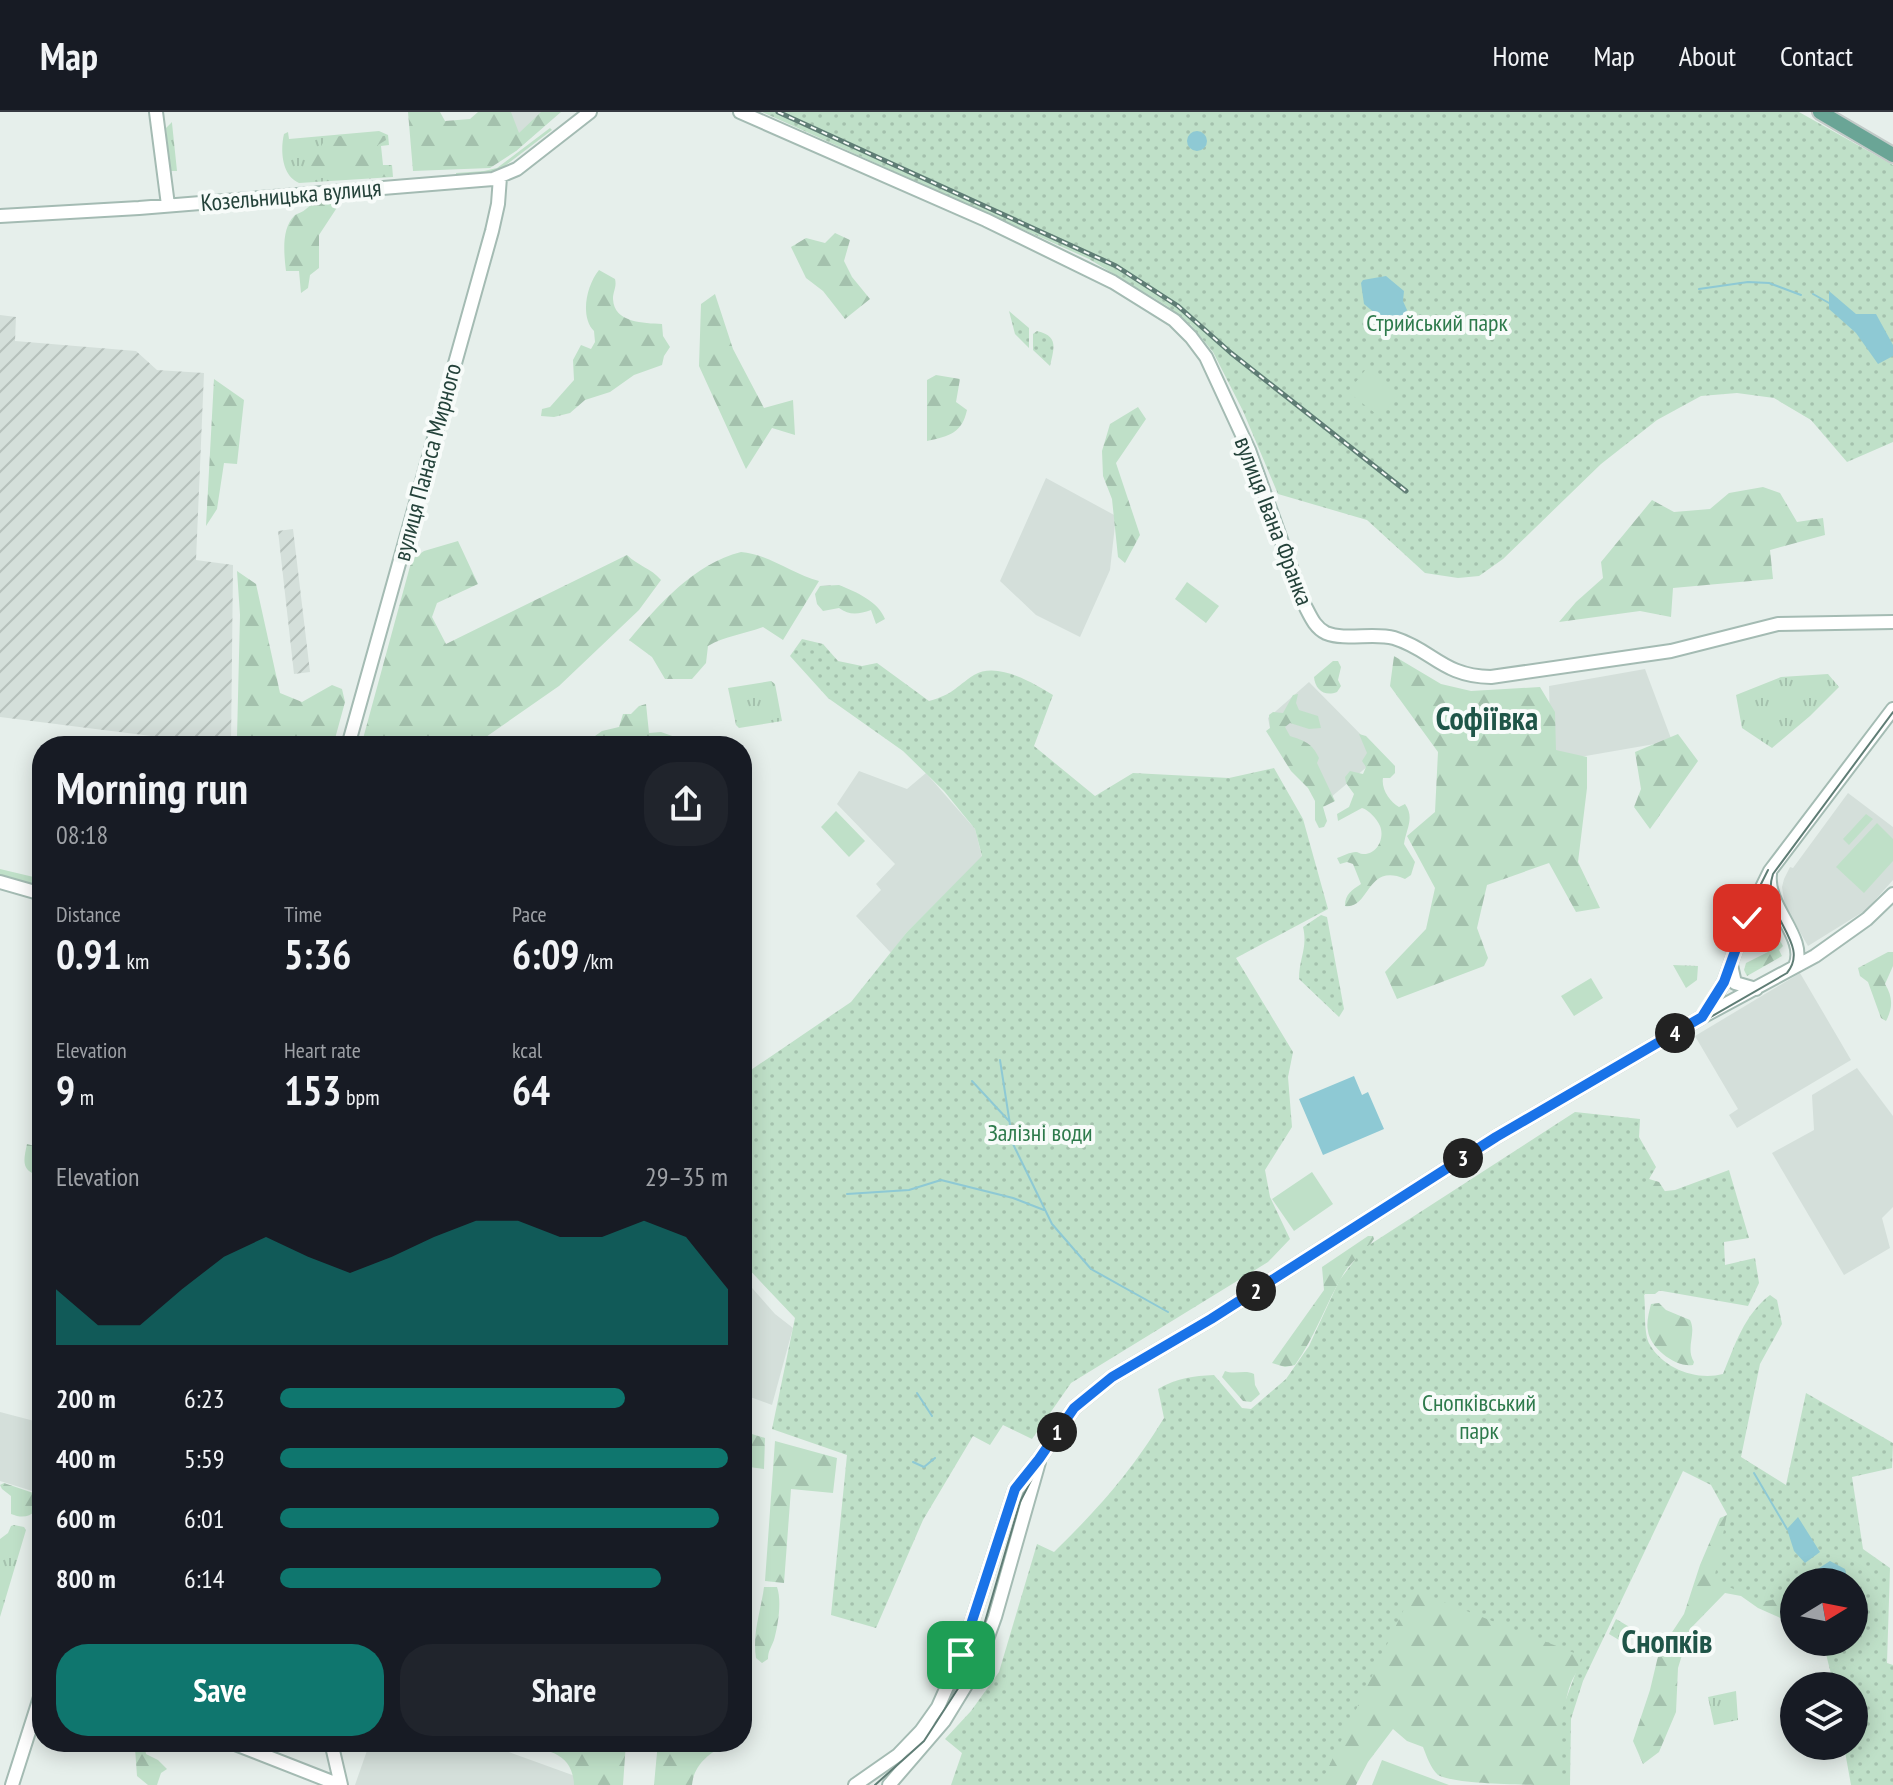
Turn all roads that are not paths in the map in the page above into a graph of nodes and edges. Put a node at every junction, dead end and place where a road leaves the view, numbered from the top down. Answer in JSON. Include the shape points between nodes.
{"nodes":[{"id":1,"x":156,"y":112,"type":"edge"},
{"id":2,"x":576,"y":112,"type":"edge"},
{"id":3,"x":590,"y":112,"type":"edge"},
{"id":4,"x":740,"y":112,"type":"edge"},
{"id":5,"x":1820,"y":112,"type":"edge"},
{"id":6,"x":566,"y":129,"type":"junction"},
{"id":7,"x":1893,"y":155,"type":"edge"},
{"id":8,"x":500,"y":177,"type":"junction"},
{"id":9,"x":168,"y":205,"type":"junction"},
{"id":10,"x":0,"y":216,"type":"edge"},
{"id":11,"x":1893,"y":622,"type":"edge"},
{"id":12,"x":1893,"y":709,"type":"edge"},
{"id":13,"x":351,"y":736,"type":"edge"},
{"id":14,"x":1770,"y":871,"type":"junction"},
{"id":15,"x":0,"y":882,"type":"edge"},
{"id":16,"x":32,"y":891,"type":"edge"},
{"id":17,"x":1893,"y":894,"type":"edge"},
{"id":18,"x":1748,"y":916,"type":"junction"},
{"id":19,"x":1782,"y":918,"type":"junction"},
{"id":20,"x":1731,"y":961,"type":"junction"},
{"id":21,"x":1795,"y":966,"type":"junction"},
{"id":22,"x":1756,"y":989,"type":"junction"},
{"id":23,"x":1702,"y":1017,"type":"junction"},
{"id":24,"x":1039,"y":1459,"type":"junction"},
{"id":25,"x":32,"y":1724,"type":"edge"},
{"id":26,"x":256,"y":1752,"type":"edge"},
{"id":27,"x":333,"y":1752,"type":"edge"},
{"id":28,"x":12,"y":1785,"type":"edge"},
{"id":29,"x":340,"y":1785,"type":"edge"},
{"id":30,"x":855,"y":1785,"type":"edge"},
{"id":31,"x":889,"y":1785,"type":"edge"}],
"edges":[{"from":1,"to":9,"type":"main road"},
{"from":2,"to":6,"type":"main road","name":"Козельницька вулиця"},
{"from":3,"to":6,"type":"main road","name":"Козельницька вулиця"},
{"from":4,"to":11,"type":"main road","name":"вулиця Івана Франка","via":[[970,213],[1113,282],[1174,320],[1206,357],[1249,450],[1304,604],[1315,626],[1328,634],[1397,639],[1452,671],[1491,677],[1671,651],[1778,624]]},
{"from":5,"to":7,"type":"main road"},
{"from":6,"to":8,"type":"main road","name":"Козельницька вулиця"},
{"from":8,"to":9,"type":"main road","name":"Козельницька вулиця"},
{"from":8,"to":13,"type":"main road","name":"вулиця Панаса Мирного","via":[[492,231]]},
{"from":9,"to":10,"type":"main road","name":"Козельницька вулиця"},
{"from":12,"to":14,"type":"main road"},
{"from":14,"to":18,"type":"main road"},
{"from":14,"to":19,"type":"main road","via":[[1772,897]]},
{"from":15,"to":16,"type":"main road"},
{"from":17,"to":21,"type":"main road","via":[[1867,919]]},
{"from":18,"to":19,"type":"main road"},
{"from":18,"to":20,"type":"main road"},
{"from":19,"to":21,"type":"main road","via":[[1796,941]]},
{"from":20,"to":22,"type":"main road","via":[[1735,983]]},
{"from":20,"to":23,"type":"main road"},
{"from":21,"to":22,"type":"main road"},
{"from":22,"to":23,"type":"main road"},
{"from":23,"to":24,"type":"main road","via":[[1496,1137],[1112,1377],[1074,1408]]},
{"from":24,"to":30,"type":"main road","via":[[1009,1503],[961,1655],[938,1707],[898,1755]]},
{"from":24,"to":31,"type":"main road","via":[[977,1667],[944,1721]]},
{"from":25,"to":28,"type":"main road"},
{"from":26,"to":29,"type":"main road"},
{"from":27,"to":29,"type":"main road"}]}
